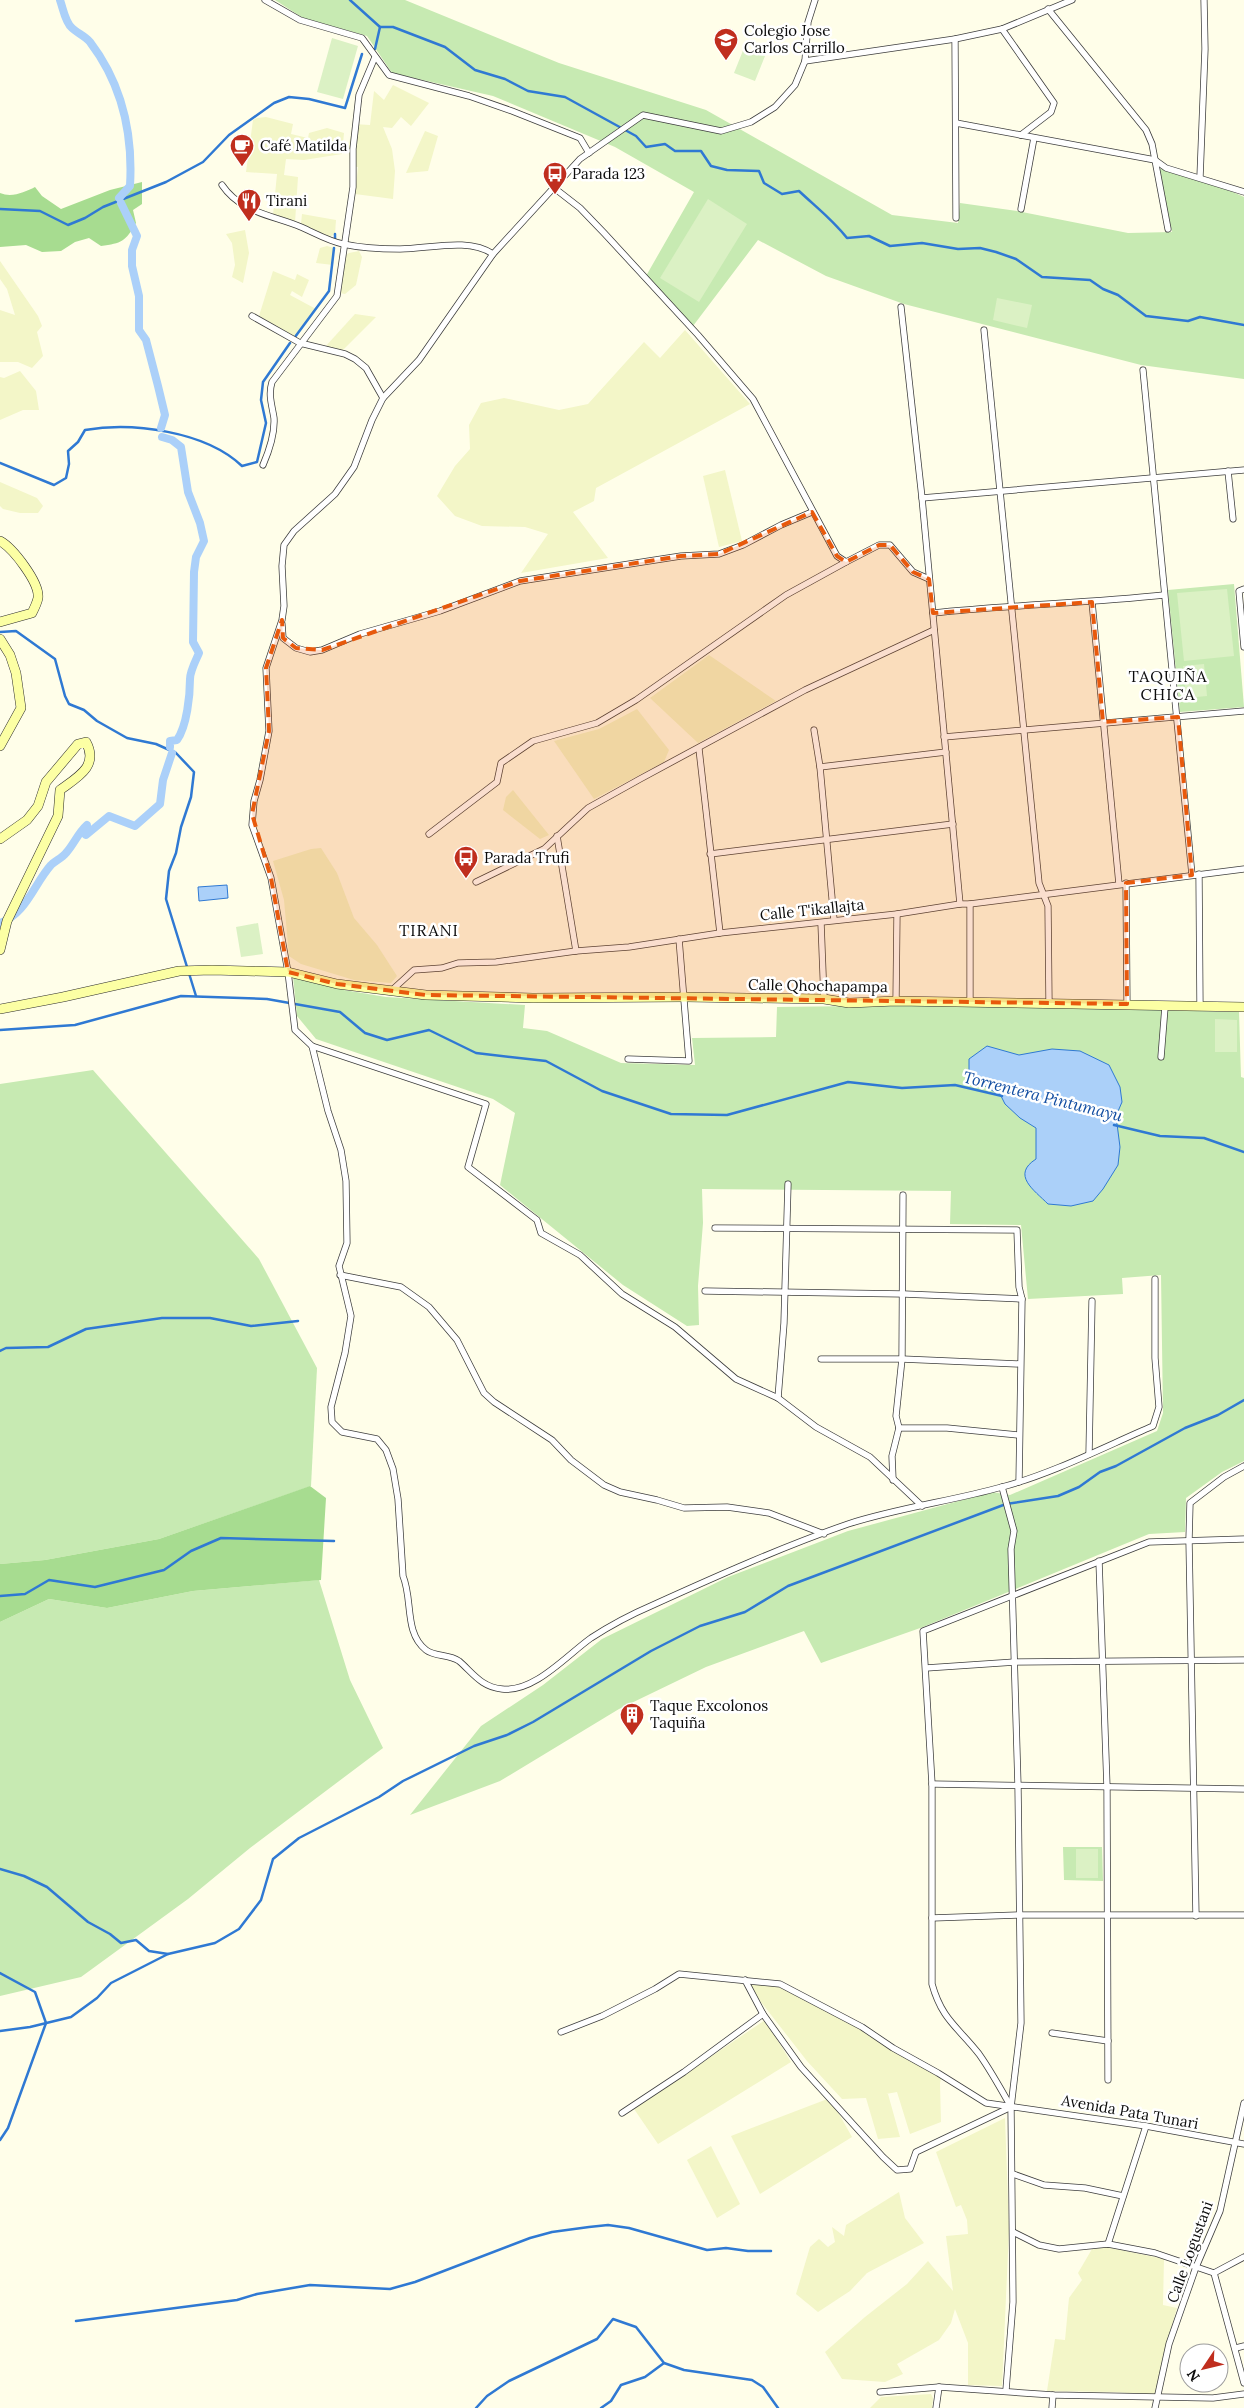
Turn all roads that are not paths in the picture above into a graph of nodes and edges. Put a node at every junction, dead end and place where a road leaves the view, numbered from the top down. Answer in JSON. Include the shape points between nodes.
{"nodes":[{"id":1,"x":265,"y":0,"type":"edge"},
{"id":2,"x":815,"y":0,"type":"edge"},
{"id":3,"x":1072,"y":0,"type":"edge"},
{"id":4,"x":1204,"y":0,"type":"edge"},
{"id":5,"x":1048,"y":9,"type":"junction"},
{"id":6,"x":1002,"y":29,"type":"junction"},
{"id":7,"x":955,"y":39,"type":"junction"},
{"id":8,"x":374,"y":57,"type":"junction"},
{"id":9,"x":805,"y":61,"type":"junction"},
{"id":10,"x":956,"y":123,"type":"junction"},
{"id":11,"x":1021,"y":135,"type":"junction"},
{"id":12,"x":1034,"y":138,"type":"junction"},
{"id":13,"x":589,"y":153,"type":"junction"},
{"id":14,"x":1155,"y":160,"type":"junction"},
{"id":15,"x":1200,"y":177,"type":"junction"},
{"id":16,"x":222,"y":186,"type":"dead end"},
{"id":17,"x":553,"y":187,"type":"junction"},
{"id":18,"x":1244,"y":192,"type":"edge"},
{"id":19,"x":1022,"y":208,"type":"dead end"},
{"id":20,"x":956,"y":218,"type":"dead end"},
{"id":21,"x":1168,"y":229,"type":"dead end"},
{"id":22,"x":343,"y":244,"type":"junction"},
{"id":23,"x":493,"y":254,"type":"junction"},
{"id":24,"x":901,"y":307,"type":"dead end"},
{"id":25,"x":252,"y":316,"type":"dead end"},
{"id":26,"x":984,"y":330,"type":"dead end"},
{"id":27,"x":300,"y":343,"type":"junction"},
{"id":28,"x":1143,"y":370,"type":"dead end"},
{"id":29,"x":383,"y":398,"type":"junction"},
{"id":30,"x":263,"y":465,"type":"dead end"},
{"id":31,"x":1244,"y":470,"type":"edge"},
{"id":32,"x":1228,"y":471,"type":"junction"},
{"id":33,"x":1153,"y":477,"type":"junction"},
{"id":34,"x":1000,"y":491,"type":"junction"},
{"id":35,"x":922,"y":498,"type":"junction"},
{"id":36,"x":812,"y":512,"type":"junction"},
{"id":37,"x":1233,"y":519,"type":"dead end"},
{"id":38,"x":0,"y":541,"type":"edge"},
{"id":39,"x":846,"y":562,"type":"junction"},
{"id":40,"x":930,"y":579,"type":"junction"},
{"id":41,"x":1244,"y":589,"type":"edge"},
{"id":42,"x":1164,"y":595,"type":"junction"},
{"id":43,"x":1092,"y":602,"type":"junction"},
{"id":44,"x":1011,"y":605,"type":"junction"},
{"id":45,"x":933,"y":613,"type":"junction"},
{"id":46,"x":282,"y":620,"type":"junction"},
{"id":47,"x":0,"y":622,"type":"edge"},
{"id":48,"x":934,"y":630,"type":"junction"},
{"id":49,"x":0,"y":639,"type":"edge"},
{"id":50,"x":1244,"y":647,"type":"edge"},
{"id":51,"x":1244,"y":711,"type":"edge"},
{"id":52,"x":1178,"y":717,"type":"junction"},
{"id":53,"x":1103,"y":722,"type":"junction"},
{"id":54,"x":1022,"y":729,"type":"junction"},
{"id":55,"x":814,"y":730,"type":"dead end"},
{"id":56,"x":944,"y":737,"type":"junction"},
{"id":57,"x":0,"y":746,"type":"edge"},
{"id":58,"x":699,"y":749,"type":"junction"},
{"id":59,"x":946,"y":752,"type":"junction"},
{"id":60,"x":820,"y":767,"type":"junction"},
{"id":61,"x":952,"y":824,"type":"junction"},
{"id":62,"x":429,"y":834,"type":"dead end"},
{"id":63,"x":557,"y":836,"type":"junction"},
{"id":64,"x":0,"y":839,"type":"edge"},
{"id":65,"x":826,"y":839,"type":"junction"},
{"id":66,"x":710,"y":854,"type":"junction"},
{"id":67,"x":1244,"y":869,"type":"edge"},
{"id":68,"x":1200,"y":874,"type":"junction"},
{"id":69,"x":1192,"y":875,"type":"junction"},
{"id":70,"x":476,"y":882,"type":"dead end"},
{"id":71,"x":1126,"y":883,"type":"junction"},
{"id":72,"x":1119,"y":884,"type":"junction"},
{"id":73,"x":1044,"y":894,"type":"junction"},
{"id":74,"x":960,"y":904,"type":"junction"},
{"id":75,"x":970,"y":904,"type":"junction"},
{"id":76,"x":897,"y":914,"type":"junction"},
{"id":77,"x":834,"y":920,"type":"junction"},
{"id":78,"x":821,"y":923,"type":"junction"},
{"id":79,"x":720,"y":933,"type":"junction"},
{"id":80,"x":679,"y":939,"type":"junction"},
{"id":81,"x":0,"y":950,"type":"edge"},
{"id":82,"x":576,"y":951,"type":"junction"},
{"id":83,"x":288,"y":972,"type":"junction"},
{"id":84,"x":392,"y":991,"type":"junction"},
{"id":85,"x":685,"y":997,"type":"junction"},
{"id":86,"x":824,"y":999,"type":"junction"},
{"id":87,"x":896,"y":1001,"type":"junction"},
{"id":88,"x":970,"y":1002,"type":"junction"},
{"id":89,"x":1049,"y":1002,"type":"junction"},
{"id":90,"x":1126,"y":1004,"type":"junction"},
{"id":91,"x":1165,"y":1007,"type":"junction"},
{"id":92,"x":1200,"y":1007,"type":"junction"},
{"id":93,"x":1244,"y":1007,"type":"edge"},
{"id":94,"x":0,"y":1009,"type":"edge"},
{"id":95,"x":312,"y":1046,"type":"junction"},
{"id":96,"x":1161,"y":1057,"type":"dead end"},
{"id":97,"x":628,"y":1059,"type":"dead end"},
{"id":98,"x":788,"y":1184,"type":"dead end"},
{"id":99,"x":903,"y":1195,"type":"dead end"},
{"id":100,"x":787,"y":1227,"type":"junction"},
{"id":101,"x":715,"y":1228,"type":"dead end"},
{"id":102,"x":902,"y":1229,"type":"junction"},
{"id":103,"x":340,"y":1275,"type":"junction"},
{"id":104,"x":1155,"y":1280,"type":"dead end"},
{"id":105,"x":705,"y":1291,"type":"dead end"},
{"id":106,"x":784,"y":1292,"type":"junction"},
{"id":107,"x":904,"y":1294,"type":"junction"},
{"id":108,"x":1022,"y":1298,"type":"junction"},
{"id":109,"x":1092,"y":1301,"type":"dead end"},
{"id":110,"x":821,"y":1359,"type":"dead end"},
{"id":111,"x":902,"y":1359,"type":"junction"},
{"id":112,"x":1020,"y":1364,"type":"junction"},
{"id":113,"x":778,"y":1398,"type":"junction"},
{"id":114,"x":899,"y":1428,"type":"junction"},
{"id":115,"x":1019,"y":1435,"type":"junction"},
{"id":116,"x":1089,"y":1454,"type":"junction"},
{"id":117,"x":1244,"y":1466,"type":"edge"},
{"id":118,"x":893,"y":1480,"type":"junction"},
{"id":119,"x":1019,"y":1482,"type":"junction"},
{"id":120,"x":1002,"y":1488,"type":"junction"},
{"id":121,"x":922,"y":1506,"type":"junction"},
{"id":122,"x":824,"y":1534,"type":"junction"},
{"id":123,"x":1244,"y":1539,"type":"edge"},
{"id":124,"x":1189,"y":1540,"type":"junction"},
{"id":125,"x":1099,"y":1561,"type":"junction"},
{"id":126,"x":1013,"y":1596,"type":"junction"},
{"id":127,"x":1244,"y":1660,"type":"edge"},
{"id":128,"x":1192,"y":1661,"type":"junction"},
{"id":129,"x":1016,"y":1662,"type":"junction"},
{"id":130,"x":1102,"y":1662,"type":"junction"},
{"id":131,"x":926,"y":1668,"type":"junction"},
{"id":132,"x":932,"y":1784,"type":"junction"},
{"id":133,"x":1018,"y":1786,"type":"junction"},
{"id":134,"x":1107,"y":1787,"type":"junction"},
{"id":135,"x":1194,"y":1788,"type":"junction"},
{"id":136,"x":1244,"y":1789,"type":"edge"},
{"id":137,"x":1019,"y":1915,"type":"junction"},
{"id":138,"x":1244,"y":1915,"type":"edge"},
{"id":139,"x":1108,"y":1916,"type":"junction"},
{"id":140,"x":1196,"y":1916,"type":"junction"},
{"id":141,"x":932,"y":1918,"type":"junction"},
{"id":142,"x":745,"y":1980,"type":"junction"},
{"id":143,"x":763,"y":2014,"type":"junction"},
{"id":144,"x":561,"y":2032,"type":"dead end"},
{"id":145,"x":1052,"y":2033,"type":"dead end"},
{"id":146,"x":1108,"y":2040,"type":"junction"},
{"id":147,"x":1108,"y":2080,"type":"dead end"},
{"id":148,"x":1244,"y":2103,"type":"edge"},
{"id":149,"x":1012,"y":2107,"type":"junction"},
{"id":150,"x":622,"y":2113,"type":"dead end"},
{"id":151,"x":1146,"y":2126,"type":"junction"},
{"id":152,"x":1234,"y":2143,"type":"junction"},
{"id":153,"x":1244,"y":2144,"type":"edge"},
{"id":154,"x":1013,"y":2174,"type":"junction"},
{"id":155,"x":1123,"y":2196,"type":"junction"},
{"id":156,"x":1013,"y":2232,"type":"junction"},
{"id":157,"x":1108,"y":2244,"type":"junction"},
{"id":158,"x":1244,"y":2257,"type":"edge"},
{"id":159,"x":1196,"y":2268,"type":"junction"},
{"id":160,"x":1214,"y":2273,"type":"junction"},
{"id":161,"x":1244,"y":2346,"type":"edge"},
{"id":162,"x":1236,"y":2348,"type":"junction"},
{"id":163,"x":1244,"y":2383,"type":"edge"},
{"id":164,"x":939,"y":2387,"type":"junction"},
{"id":165,"x":1006,"y":2390,"type":"junction"},
{"id":166,"x":880,"y":2392,"type":"dead end"},
{"id":167,"x":1244,"y":2394,"type":"edge"},
{"id":168,"x":1053,"y":2395,"type":"junction"},
{"id":169,"x":1158,"y":2397,"type":"junction"},
{"id":170,"x":936,"y":2408,"type":"edge"},
{"id":171,"x":1052,"y":2408,"type":"edge"},
{"id":172,"x":1155,"y":2408,"type":"edge"}],
"edges":[{"from":1,"to":8,"type":"street","via":[[300,20],[362,38]]},
{"from":2,"to":9,"type":"street","via":[[808,22]]},
{"from":3,"to":5,"type":"street"},
{"from":4,"to":15,"type":"street"},
{"from":5,"to":6,"type":"street"},
{"from":5,"to":14,"type":"street","via":[[1146,130]]},
{"from":6,"to":7,"type":"street"},
{"from":6,"to":11,"type":"street","via":[[1054,103],[1050,112]]},
{"from":7,"to":9,"type":"street"},
{"from":7,"to":10,"type":"street"},
{"from":8,"to":13,"type":"street","via":[[389,75],[512,111],[580,138]]},
{"from":8,"to":22,"type":"street","via":[[359,96],[353,187]]},
{"from":9,"to":13,"type":"street","via":[[795,85],[775,107],[751,122],[721,131],[643,115]]},
{"from":10,"to":11,"type":"street"},
{"from":10,"to":20,"type":"street"},
{"from":11,"to":12,"type":"street"},
{"from":12,"to":14,"type":"street"},
{"from":12,"to":19,"type":"street"},
{"from":13,"to":17,"type":"street","via":[[580,158]]},
{"from":14,"to":15,"type":"street","via":[[1166,168]]},
{"from":14,"to":21,"type":"street"},
{"from":15,"to":18,"type":"street"},
{"from":16,"to":22,"type":"street","via":[[240,204],[257,213]]},
{"from":17,"to":23,"type":"street"},
{"from":17,"to":36,"type":"street","via":[[580,208],[605,234],[753,399]]},
{"from":22,"to":23,"type":"street","via":[[400,249],[468,246],[484,248]]},
{"from":22,"to":27,"type":"street","via":[[337,296]]},
{"from":23,"to":29,"type":"street","via":[[419,360]]},
{"from":24,"to":35,"type":"street"},
{"from":25,"to":27,"type":"street"},
{"from":26,"to":34,"type":"street"},
{"from":27,"to":29,"type":"street","via":[[355,359],[366,368]]},
{"from":27,"to":30,"type":"street","via":[[272,382],[270,398],[274,420]]},
{"from":28,"to":33,"type":"street"},
{"from":29,"to":46,"type":"street","via":[[354,468],[335,494],[288,537],[284,545]]},
{"from":31,"to":32,"type":"street"},
{"from":32,"to":33,"type":"street"},
{"from":32,"to":37,"type":"street"},
{"from":33,"to":34,"type":"street"},
{"from":33,"to":42,"type":"street"},
{"from":34,"to":35,"type":"street"},
{"from":34,"to":44,"type":"street"},
{"from":35,"to":40,"type":"street"},
{"from":36,"to":39,"type":"street","via":[[837,556]]},
{"from":36,"to":46,"type":"street","via":[[719,554],[681,556],[520,581],[440,611],[360,634],[322,650],[310,652],[296,648],[283,638]]},
{"from":38,"to":47,"type":"street","via":[[32,577],[38,598],[32,613]]},
{"from":39,"to":40,"type":"street","via":[[880,544],[890,545],[913,572]]},
{"from":39,"to":62,"type":"street","via":[[786,594],[636,700],[597,723],[533,742],[501,763],[497,782]]},
{"from":40,"to":45,"type":"street"},
{"from":41,"to":50,"type":"street","via":[[1239,591],[1239,605]]},
{"from":42,"to":43,"type":"street"},
{"from":42,"to":52,"type":"street"},
{"from":43,"to":44,"type":"street"},
{"from":43,"to":53,"type":"street"},
{"from":44,"to":45,"type":"street"},
{"from":44,"to":54,"type":"street"},
{"from":45,"to":48,"type":"street"},
{"from":46,"to":83,"type":"street","via":[[266,668],[269,731],[252,820],[271,878]]},
{"from":48,"to":56,"type":"street"},
{"from":48,"to":58,"type":"street","via":[[805,690]]},
{"from":49,"to":57,"type":"street","via":[[16,673],[21,708]]},
{"from":51,"to":52,"type":"street"},
{"from":52,"to":53,"type":"street"},
{"from":52,"to":69,"type":"street"},
{"from":53,"to":54,"type":"street"},
{"from":53,"to":72,"type":"street"},
{"from":54,"to":56,"type":"street"},
{"from":54,"to":73,"type":"street","via":[[1039,884]]},
{"from":55,"to":60,"type":"street"},
{"from":56,"to":59,"type":"street"},
{"from":58,"to":63,"type":"street","via":[[588,808]]},
{"from":58,"to":66,"type":"street"},
{"from":59,"to":60,"type":"street"},
{"from":59,"to":61,"type":"street"},
{"from":60,"to":65,"type":"street"},
{"from":61,"to":65,"type":"street"},
{"from":61,"to":74,"type":"street"},
{"from":63,"to":70,"type":"street","via":[[544,849]]},
{"from":63,"to":82,"type":"street"},
{"from":64,"to":81,"type":"street","via":[[27,820],[38,806],[46,782],[78,744],[86,742],[92,752],[91,761],[80,776],[60,790],[58,816],[7,921]]},
{"from":65,"to":66,"type":"street"},
{"from":65,"to":77,"type":"street"},
{"from":66,"to":79,"type":"street"},
{"from":67,"to":68,"type":"street","name":"Calle T'ikallajta"},
{"from":68,"to":69,"type":"street","name":"Calle T'ikallajta"},
{"from":68,"to":92,"type":"street"},
{"from":69,"to":71,"type":"street","name":"Calle T'ikallajta"},
{"from":71,"to":72,"type":"street","name":"Calle T'ikallajta"},
{"from":71,"to":90,"type":"street"},
{"from":72,"to":73,"type":"street","name":"Calle T'ikallajta"},
{"from":73,"to":75,"type":"street","name":"Calle T'ikallajta"},
{"from":73,"to":89,"type":"street","via":[[1048,906]]},
{"from":74,"to":75,"type":"street","name":"Calle T'ikallajta"},
{"from":74,"to":76,"type":"street","name":"Calle T'ikallajta"},
{"from":75,"to":88,"type":"street"},
{"from":76,"to":77,"type":"street","name":"Calle T'ikallajta"},
{"from":76,"to":87,"type":"street"},
{"from":77,"to":78,"type":"street","name":"Calle T'ikallajta"},
{"from":78,"to":79,"type":"street","name":"Calle T'ikallajta"},
{"from":78,"to":86,"type":"street"},
{"from":79,"to":80,"type":"street","name":"Calle T'ikallajta"},
{"from":80,"to":82,"type":"street","name":"Calle T'ikallajta"},
{"from":80,"to":85,"type":"street"},
{"from":82,"to":84,"type":"street","name":"Calle T'ikallajta","via":[[414,970]]},
{"from":83,"to":84,"type":"street","name":"Calle Qhochapampa","via":[[336,984]]},
{"from":83,"to":94,"type":"street","name":"Calle Qhochapampa","via":[[179,971]]},
{"from":83,"to":95,"type":"street","via":[[295,1030]]},
{"from":84,"to":85,"type":"street","name":"Calle Qhochapampa","via":[[532,998]]},
{"from":85,"to":86,"type":"street","name":"Calle Qhochapampa"},
{"from":85,"to":97,"type":"street","via":[[689,1061]]},
{"from":86,"to":87,"type":"street","name":"Calle Qhochapampa","via":[[849,1003]]},
{"from":87,"to":88,"type":"street","name":"Calle Qhochapampa"},
{"from":88,"to":89,"type":"street","name":"Calle Qhochapampa"},
{"from":89,"to":90,"type":"street","name":"Calle Qhochapampa"},
{"from":90,"to":91,"type":"street","name":"Calle Qhochapampa"},
{"from":91,"to":92,"type":"street","name":"Calle Qhochapampa"},
{"from":91,"to":96,"type":"street"},
{"from":92,"to":93,"type":"street","name":"Calle Qhochapampa"},
{"from":95,"to":103,"type":"street","via":[[341,1150],[346,1181],[347,1243]]},
{"from":95,"to":113,"type":"street","via":[[486,1104],[468,1166],[537,1220],[541,1234],[580,1255],[622,1294],[675,1327],[736,1379]]},
{"from":98,"to":100,"type":"street"},
{"from":99,"to":102,"type":"street"},
{"from":100,"to":101,"type":"street"},
{"from":100,"to":102,"type":"street"},
{"from":100,"to":106,"type":"street"},
{"from":102,"to":107,"type":"street"},
{"from":102,"to":108,"type":"street","via":[[1017,1230]]},
{"from":103,"to":122,"type":"street","via":[[401,1287],[429,1307],[457,1340],[484,1393],[552,1440],[571,1460],[604,1485],[684,1508],[727,1508],[769,1513]]},
{"from":103,"to":122,"type":"street","via":[[351,1316],[331,1407],[332,1422],[342,1432],[377,1439],[390,1460],[398,1500],[403,1576],[408,1587],[414,1634],[424,1649],[458,1661],[487,1685],[503,1690],[513,1689],[547,1675],[589,1640],[633,1614],[739,1566]]},
{"from":104,"to":116,"type":"street","via":[[1158,1413],[1153,1426]]},
{"from":105,"to":106,"type":"street"},
{"from":106,"to":107,"type":"street"},
{"from":106,"to":113,"type":"street"},
{"from":107,"to":108,"type":"street"},
{"from":107,"to":111,"type":"street"},
{"from":108,"to":112,"type":"street"},
{"from":109,"to":116,"type":"street"},
{"from":110,"to":111,"type":"street"},
{"from":111,"to":112,"type":"street"},
{"from":111,"to":114,"type":"street","via":[[896,1416]]},
{"from":112,"to":115,"type":"street"},
{"from":113,"to":118,"type":"street","via":[[816,1427],[870,1456]]},
{"from":114,"to":115,"type":"street","via":[[947,1428]]},
{"from":114,"to":118,"type":"street","via":[[892,1456]]},
{"from":115,"to":119,"type":"street"},
{"from":116,"to":119,"type":"street"},
{"from":117,"to":124,"type":"street","via":[[1190,1503]]},
{"from":118,"to":121,"type":"street"},
{"from":119,"to":120,"type":"street"},
{"from":120,"to":121,"type":"street"},
{"from":120,"to":126,"type":"street","via":[[1014,1531]]},
{"from":121,"to":122,"type":"street"},
{"from":123,"to":124,"type":"street"},
{"from":124,"to":125,"type":"street","via":[[1149,1542]]},
{"from":124,"to":128,"type":"street"},
{"from":125,"to":126,"type":"street"},
{"from":125,"to":130,"type":"street"},
{"from":126,"to":129,"type":"street"},
{"from":126,"to":131,"type":"street","via":[[923,1631]]},
{"from":127,"to":128,"type":"street"},
{"from":128,"to":130,"type":"street"},
{"from":128,"to":135,"type":"street"},
{"from":129,"to":130,"type":"street"},
{"from":129,"to":131,"type":"street"},
{"from":129,"to":133,"type":"street"},
{"from":130,"to":134,"type":"street"},
{"from":131,"to":132,"type":"street"},
{"from":132,"to":133,"type":"street"},
{"from":132,"to":141,"type":"street"},
{"from":133,"to":134,"type":"street"},
{"from":133,"to":137,"type":"street"},
{"from":134,"to":135,"type":"street"},
{"from":134,"to":139,"type":"street"},
{"from":135,"to":136,"type":"street"},
{"from":135,"to":140,"type":"street"},
{"from":137,"to":139,"type":"street"},
{"from":137,"to":141,"type":"street"},
{"from":137,"to":149,"type":"street","via":[[1021,2023]]},
{"from":138,"to":140,"type":"street"},
{"from":139,"to":140,"type":"street"},
{"from":139,"to":146,"type":"street"},
{"from":141,"to":149,"type":"street","via":[[932,1984],[935,1996],[952,2026],[983,2060]]},
{"from":142,"to":143,"type":"street"},
{"from":142,"to":144,"type":"street","name":"Avenida Pata Tunari","via":[[679,1974],[602,2016]]},
{"from":142,"to":149,"type":"street","name":"Avenida Pata Tunari","via":[[780,1984],[862,2027],[986,2103]]},
{"from":143,"to":149,"type":"street","via":[[801,2067],[897,2170],[910,2169],[916,2152]]},
{"from":143,"to":150,"type":"street"},
{"from":145,"to":146,"type":"street"},
{"from":146,"to":147,"type":"street"},
{"from":148,"to":152,"type":"street","name":"Calle Logustani"},
{"from":149,"to":151,"type":"street","name":"Avenida Pata Tunari"},
{"from":149,"to":154,"type":"street"},
{"from":151,"to":152,"type":"street","name":"Avenida Pata Tunari"},
{"from":151,"to":155,"type":"street"},
{"from":152,"to":153,"type":"street","name":"Avenida Pata Tunari"},
{"from":152,"to":159,"type":"street","name":"Calle Logustani","via":[[1220,2211]]},
{"from":154,"to":155,"type":"street","via":[[1044,2185],[1085,2188]]},
{"from":154,"to":156,"type":"street"},
{"from":155,"to":157,"type":"street"},
{"from":156,"to":157,"type":"street","via":[[1039,2245],[1059,2249]]},
{"from":156,"to":165,"type":"street","via":[[1013,2302]]},
{"from":157,"to":159,"type":"street","via":[[1155,2253]]},
{"from":158,"to":160,"type":"street"},
{"from":159,"to":160,"type":"street"},
{"from":159,"to":169,"type":"street","name":"Calle Logustani","via":[[1170,2344]]},
{"from":160,"to":162,"type":"street"},
{"from":161,"to":162,"type":"street"},
{"from":162,"to":163,"type":"street"},
{"from":164,"to":165,"type":"street"},
{"from":164,"to":166,"type":"street"},
{"from":164,"to":170,"type":"street"},
{"from":165,"to":168,"type":"street"},
{"from":167,"to":169,"type":"street","via":[[1213,2398]]},
{"from":168,"to":169,"type":"street"},
{"from":168,"to":171,"type":"street"},
{"from":169,"to":172,"type":"street","name":"Calle Logustani"}]}
